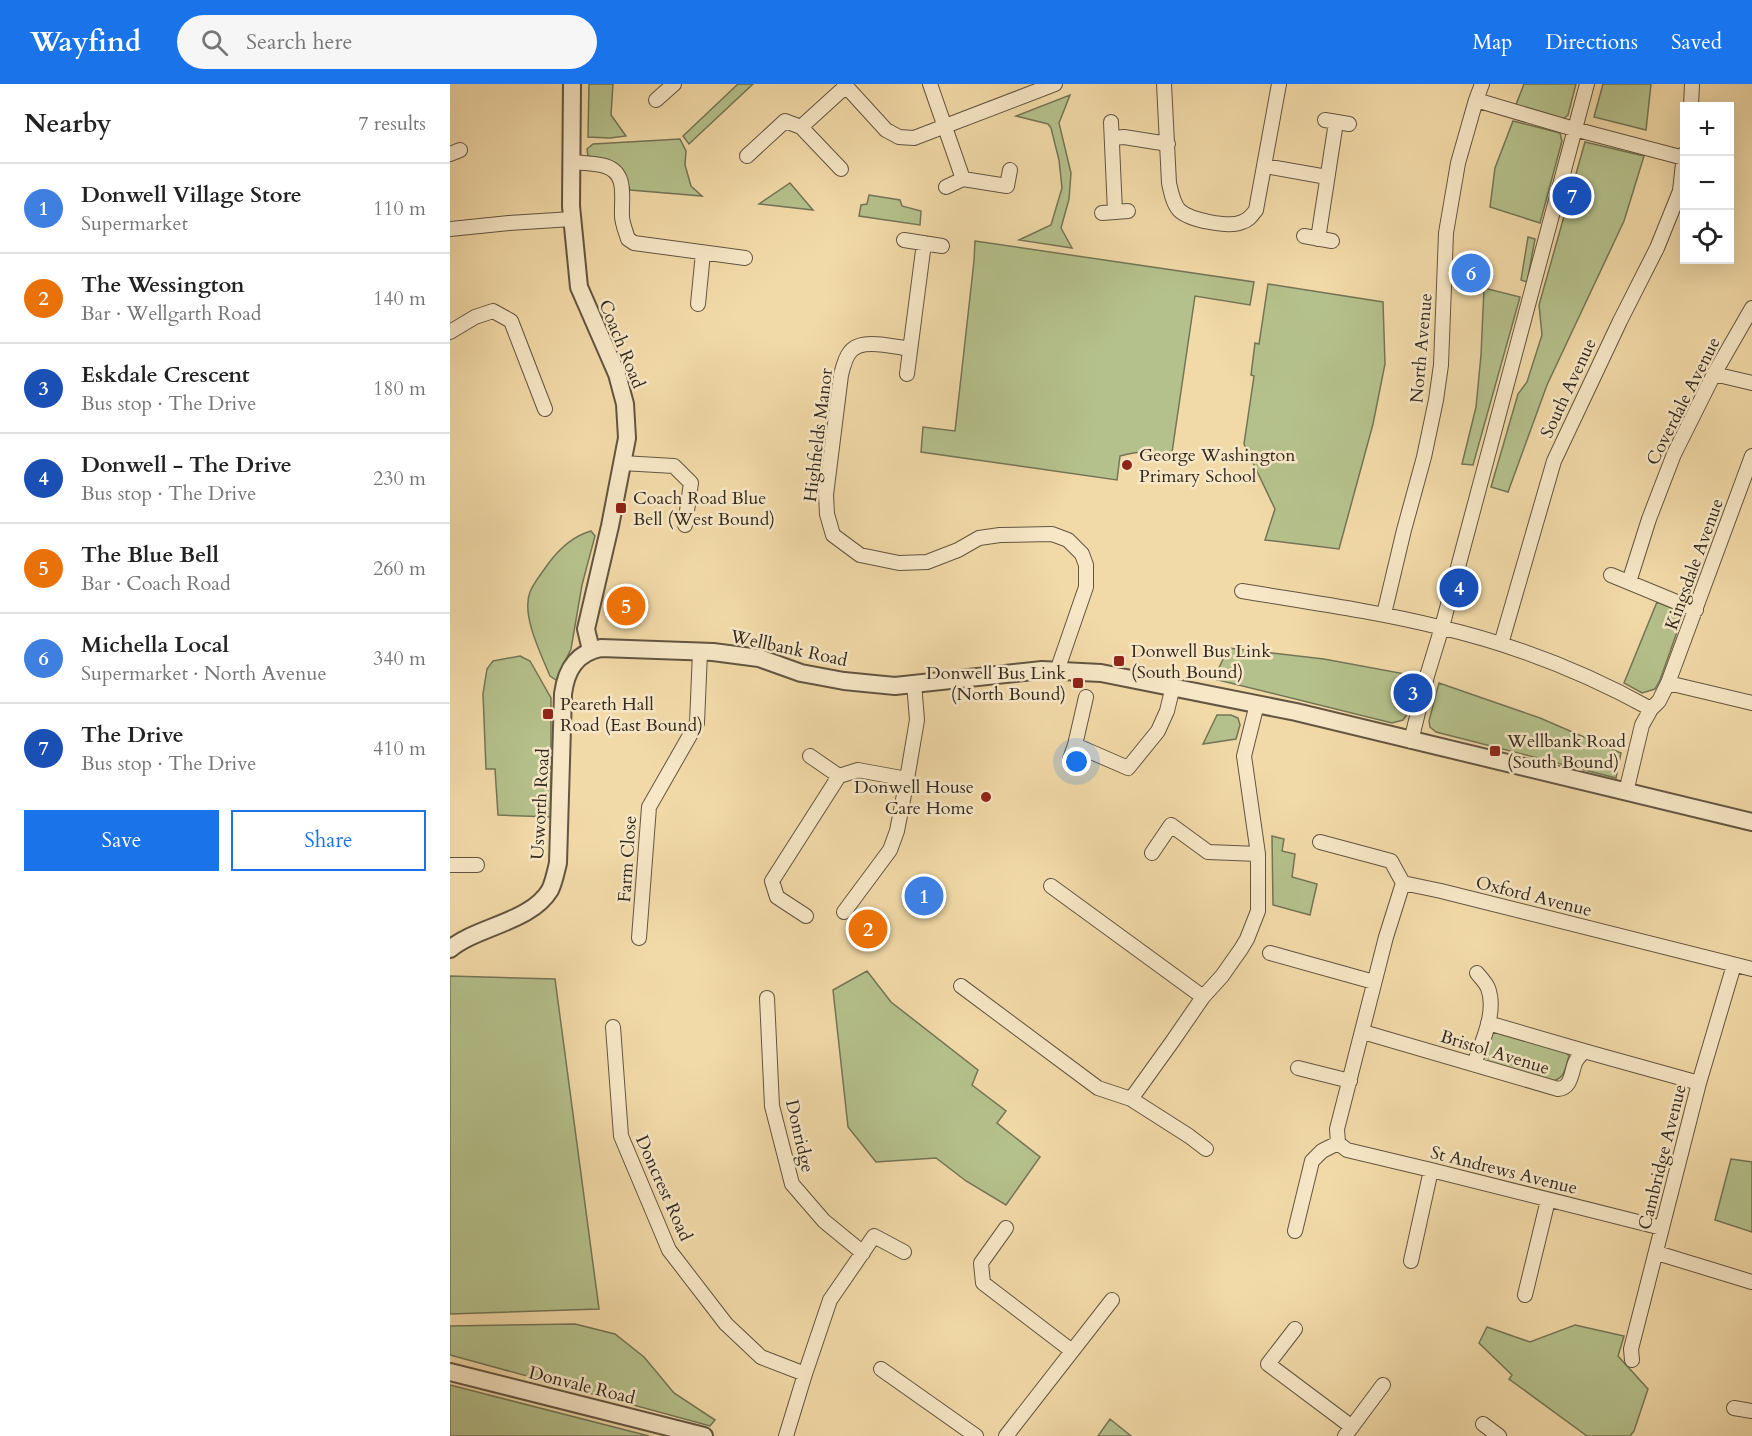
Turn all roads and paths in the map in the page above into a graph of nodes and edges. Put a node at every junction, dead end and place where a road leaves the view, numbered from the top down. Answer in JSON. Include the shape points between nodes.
{"nodes":[{"id":1,"x":572,"y":84,"type":"edge"},
{"id":2,"x":674,"y":84,"type":"edge"},
{"id":3,"x":930,"y":84,"type":"edge"},
{"id":4,"x":1054,"y":84,"type":"edge"},
{"id":5,"x":1164,"y":84,"type":"edge"},
{"id":6,"x":1279,"y":84,"type":"edge"},
{"id":7,"x":1482,"y":84,"type":"edge"},
{"id":8,"x":1587,"y":84,"type":"edge"},
{"id":9,"x":1692,"y":84,"type":"edge"},
{"id":10,"x":845,"y":85,"type":"edge"},
{"id":11,"x":656,"y":100,"type":"dead end"},
{"id":12,"x":1476,"y":100,"type":"junction"},
{"id":13,"x":1691,"y":102,"type":"edge"},
{"id":14,"x":1111,"y":122,"type":"dead end"},
{"id":15,"x":1337,"y":122,"type":"dead end"},
{"id":16,"x":801,"y":126,"type":"junction"},
{"id":17,"x":946,"y":126,"type":"junction"},
{"id":18,"x":1574,"y":129,"type":"junction"},
{"id":19,"x":1112,"y":138,"type":"junction"},
{"id":20,"x":1168,"y":144,"type":"junction"},
{"id":21,"x":746,"y":155,"type":"dead end"},
{"id":22,"x":1680,"y":155,"type":"edge"},
{"id":23,"x":572,"y":162,"type":"junction"},
{"id":24,"x":1265,"y":166,"type":"junction"},
{"id":25,"x":841,"y":169,"type":"dead end"},
{"id":26,"x":1010,"y":170,"type":"dead end"},
{"id":27,"x":1328,"y":177,"type":"junction"},
{"id":28,"x":963,"y":179,"type":"junction"},
{"id":29,"x":946,"y":187,"type":"dead end"},
{"id":30,"x":1680,"y":191,"type":"edge"},
{"id":31,"x":1115,"y":212,"type":"dead end"},
{"id":32,"x":572,"y":219,"type":"junction"},
{"id":33,"x":451,"y":224,"type":"edge"},
{"id":34,"x":1318,"y":239,"type":"dead end"},
{"id":35,"x":903,"y":240,"type":"dead end"},
{"id":36,"x":924,"y":243,"type":"junction"},
{"id":37,"x":942,"y":246,"type":"dead end"},
{"id":38,"x":703,"y":253,"type":"junction"},
{"id":39,"x":745,"y":258,"type":"dead end"},
{"id":40,"x":698,"y":304,"type":"dead end"},
{"id":41,"x":1752,"y":308,"type":"edge"},
{"id":42,"x":450,"y":332,"type":"edge"},
{"id":43,"x":910,"y":349,"type":"junction"},
{"id":44,"x":907,"y":374,"type":"dead end"},
{"id":45,"x":1714,"y":374,"type":"junction"},
{"id":46,"x":1752,"y":383,"type":"edge"},
{"id":47,"x":545,"y":408,"type":"dead end"},
{"id":48,"x":1752,"y":456,"type":"edge"},
{"id":49,"x":622,"y":463,"type":"junction"},
{"id":50,"x":685,"y":525,"type":"dead end"},
{"id":51,"x":1611,"y":575,"type":"dead end"},
{"id":52,"x":1629,"y":582,"type":"junction"},
{"id":53,"x":1242,"y":591,"type":"dead end"},
{"id":54,"x":1696,"y":610,"type":"junction"},
{"id":55,"x":1384,"y":614,"type":"junction"},
{"id":56,"x":1442,"y":627,"type":"junction"},
{"id":57,"x":1501,"y":644,"type":"junction"},
{"id":58,"x":591,"y":650,"type":"junction"},
{"id":59,"x":700,"y":652,"type":"junction"},
{"id":60,"x":1057,"y":670,"type":"junction"},
{"id":61,"x":914,"y":683,"type":"junction"},
{"id":62,"x":1668,"y":683,"type":"junction"},
{"id":63,"x":1173,"y":686,"type":"junction"},
{"id":64,"x":1086,"y":697,"type":"dead end"},
{"id":65,"x":1752,"y":703,"type":"edge"},
{"id":66,"x":1257,"y":704,"type":"junction"},
{"id":67,"x":1651,"y":709,"type":"junction"},
{"id":68,"x":1412,"y":741,"type":"junction"},
{"id":69,"x":1075,"y":745,"type":"junction"},
{"id":70,"x":810,"y":756,"type":"dead end"},
{"id":71,"x":1070,"y":759,"type":"dead end"},
{"id":72,"x":839,"y":776,"type":"junction"},
{"id":73,"x":907,"y":779,"type":"junction"},
{"id":74,"x":1626,"y":792,"type":"junction"},
{"id":75,"x":1752,"y":822,"type":"edge"},
{"id":76,"x":1320,"y":842,"type":"dead end"},
{"id":77,"x":1152,"y":853,"type":"dead end"},
{"id":78,"x":1258,"y":854,"type":"junction"},
{"id":79,"x":450,"y":865,"type":"edge"},
{"id":80,"x":477,"y":865,"type":"dead end"},
{"id":81,"x":1403,"y":883,"type":"junction"},
{"id":82,"x":1051,"y":886,"type":"dead end"},
{"id":83,"x":844,"y":912,"type":"dead end"},
{"id":84,"x":806,"y":916,"type":"dead end"},
{"id":85,"x":639,"y":938,"type":"dead end"},
{"id":86,"x":450,"y":949,"type":"edge"},
{"id":87,"x":1270,"y":953,"type":"dead end"},
{"id":88,"x":1734,"y":965,"type":"junction"},
{"id":89,"x":1752,"y":969,"type":"edge"},
{"id":90,"x":1477,"y":973,"type":"dead end"},
{"id":91,"x":1374,"y":982,"type":"junction"},
{"id":92,"x":961,"y":986,"type":"dead end"},
{"id":93,"x":1203,"y":996,"type":"junction"},
{"id":94,"x":767,"y":998,"type":"dead end"},
{"id":95,"x":1488,"y":1023,"type":"junction"},
{"id":96,"x":613,"y":1027,"type":"dead end"},
{"id":97,"x":1363,"y":1032,"type":"junction"},
{"id":98,"x":1584,"y":1051,"type":"junction"},
{"id":99,"x":1474,"y":1064,"type":"junction"},
{"id":100,"x":1298,"y":1068,"type":"dead end"},
{"id":101,"x":1350,"y":1081,"type":"junction"},
{"id":102,"x":1699,"y":1083,"type":"junction"},
{"id":103,"x":1131,"y":1099,"type":"junction"},
{"id":104,"x":1338,"y":1143,"type":"junction"},
{"id":105,"x":1206,"y":1149,"type":"dead end"},
{"id":106,"x":1431,"y":1170,"type":"junction"},
{"id":107,"x":1548,"y":1200,"type":"junction"},
{"id":108,"x":1006,"y":1228,"type":"dead end"},
{"id":109,"x":1662,"y":1228,"type":"junction"},
{"id":110,"x":1295,"y":1231,"type":"dead end"},
{"id":111,"x":904,"y":1252,"type":"dead end"},
{"id":112,"x":863,"y":1253,"type":"junction"},
{"id":113,"x":1657,"y":1253,"type":"junction"},
{"id":114,"x":1411,"y":1261,"type":"dead end"},
{"id":115,"x":1752,"y":1282,"type":"edge"},
{"id":116,"x":1525,"y":1295,"type":"dead end"},
{"id":117,"x":1112,"y":1300,"type":"dead end"},
{"id":118,"x":1295,"y":1329,"type":"dead end"},
{"id":119,"x":1072,"y":1351,"type":"junction"},
{"id":120,"x":1632,"y":1360,"type":"dead end"},
{"id":121,"x":881,"y":1369,"type":"dead end"},
{"id":122,"x":450,"y":1372,"type":"edge"},
{"id":123,"x":805,"y":1374,"type":"junction"},
{"id":124,"x":1383,"y":1385,"type":"dead end"},
{"id":125,"x":1734,"y":1408,"type":"dead end"},
{"id":126,"x":1752,"y":1411,"type":"edge"},
{"id":127,"x":1483,"y":1424,"type":"dead end"},
{"id":128,"x":1349,"y":1431,"type":"edge"},
{"id":129,"x":704,"y":1436,"type":"edge"},
{"id":130,"x":786,"y":1436,"type":"edge"},
{"id":131,"x":976,"y":1436,"type":"edge"},
{"id":132,"x":1006,"y":1436,"type":"edge"},
{"id":133,"x":1499,"y":1436,"type":"edge"}],
"edges":[{"from":1,"to":23,"type":"street","name":"Coach Road"},
{"from":2,"to":11,"type":"street"},
{"from":3,"to":17,"type":"street"},
{"from":4,"to":17,"type":"street"},
{"from":5,"to":20,"type":"street"},
{"from":6,"to":24,"type":"street"},
{"from":7,"to":12,"type":"street","name":"North Avenue"},
{"from":8,"to":18,"type":"street"},
{"from":9,"to":13,"type":"street"},
{"from":10,"to":16,"type":"street"},
{"from":10,"to":17,"type":"street","via":[[886,130],[899,137],[914,138]]},
{"from":12,"to":18,"type":"street"},
{"from":12,"to":55,"type":"street","name":"North Avenue","via":[[1458,163],[1446,233],[1436,400]]},
{"from":14,"to":19,"type":"street"},
{"from":15,"to":27,"type":"street"},
{"from":16,"to":21,"type":"street","via":[[785,121]]},
{"from":16,"to":25,"type":"street"},
{"from":17,"to":28,"type":"street"},
{"from":18,"to":22,"type":"street"},
{"from":18,"to":56,"type":"street"},
{"from":19,"to":20,"type":"street"},
{"from":19,"to":31,"type":"street"},
{"from":20,"to":24,"type":"street","via":[[1172,197],[1178,209],[1193,218],[1233,225],[1248,219],[1256,210]]},
{"from":23,"to":32,"type":"street","name":"Coach Road"},
{"from":23,"to":38,"type":"street","via":[[606,166],[615,171],[621,180],[622,218],[628,239]]},
{"from":24,"to":27,"type":"street"},
{"from":26,"to":28,"type":"street","via":[[1007,186]]},
{"from":27,"to":34,"type":"street"},
{"from":28,"to":29,"type":"street"},
{"from":30,"to":57,"type":"street","name":"South Avenue","via":[[1657,248],[1554,461]]},
{"from":32,"to":33,"type":"street"},
{"from":32,"to":49,"type":"street","name":"Coach Road","via":[[579,287],[617,374],[625,404],[627,438]]},
{"from":35,"to":36,"type":"street"},
{"from":36,"to":37,"type":"street"},
{"from":36,"to":43,"type":"street"},
{"from":38,"to":39,"type":"street"},
{"from":38,"to":40,"type":"street"},
{"from":41,"to":45,"type":"street","name":"Coverdale Avenue"},
{"from":42,"to":47,"type":"street","via":[[493,311],[511,321]]},
{"from":43,"to":44,"type":"street"},
{"from":43,"to":60,"type":"street","name":"Highfields Manor","via":[[867,343],[855,347],[846,359],[826,495],[826,514],[833,535],[860,555],[899,563],[927,562],[979,538],[1052,534],[1068,540],[1082,554],[1086,587]]},
{"from":45,"to":46,"type":"street"},
{"from":45,"to":52,"type":"street","name":"Coverdale Avenue","via":[[1674,454]]},
{"from":48,"to":54,"type":"street","name":"Kingsdale Avenue"},
{"from":49,"to":50,"type":"street","via":[[674,466],[691,483]]},
{"from":49,"to":58,"type":"street","name":"Coach Road","via":[[586,629]]},
{"from":51,"to":52,"type":"street"},
{"from":52,"to":54,"type":"street"},
{"from":53,"to":55,"type":"street"},
{"from":54,"to":62,"type":"street","name":"Kingsdale Avenue"},
{"from":55,"to":56,"type":"street"},
{"from":56,"to":57,"type":"street"},
{"from":56,"to":68,"type":"street"},
{"from":57,"to":67,"type":"street","via":[[1608,687]]},
{"from":58,"to":59,"type":"street","name":"Wellbank Road"},
{"from":58,"to":86,"type":"street","name":"Usworth Road","via":[[580,655],[565,679],[562,694],[558,863],[550,889],[533,907]]},
{"from":59,"to":61,"type":"street","name":"Wellbank Road","via":[[759,658],[801,673],[844,681],[895,686]]},
{"from":59,"to":85,"type":"street","name":"Farm Close","via":[[697,723],[649,807]]},
{"from":60,"to":61,"type":"street","name":"Wellbank Road"},
{"from":60,"to":63,"type":"street","name":"Wellbank Road","via":[[1101,673]]},
{"from":61,"to":73,"type":"street","via":[[917,720]]},
{"from":62,"to":65,"type":"street"},
{"from":62,"to":67,"type":"street","name":"Kingsdale Avenue"},
{"from":63,"to":66,"type":"street","name":"Wellbank Road"},
{"from":63,"to":69,"type":"street","via":[[1158,730],[1128,768]]},
{"from":64,"to":69,"type":"street"},
{"from":66,"to":68,"type":"street","name":"Wellbank Road"},
{"from":66,"to":78,"type":"street","via":[[1244,756]]},
{"from":67,"to":74,"type":"street","name":"Kingsdale Avenue","via":[[1642,725]]},
{"from":68,"to":74,"type":"street","name":"Wellbank Road"},
{"from":69,"to":71,"type":"street"},
{"from":70,"to":72,"type":"street"},
{"from":72,"to":73,"type":"street","via":[[858,770]]},
{"from":72,"to":84,"type":"street","via":[[772,881],[777,897]]},
{"from":73,"to":83,"type":"street","via":[[890,850]]},
{"from":74,"to":75,"type":"street","name":"Wellbank Road"},
{"from":76,"to":81,"type":"street","via":[[1390,861]]},
{"from":77,"to":78,"type":"street","via":[[1171,825],[1208,852]]},
{"from":78,"to":93,"type":"street","via":[[1258,911],[1247,939]]},
{"from":79,"to":80,"type":"street"},
{"from":81,"to":88,"type":"street","name":"Oxford Avenue"},
{"from":81,"to":91,"type":"street"},
{"from":82,"to":93,"type":"street"},
{"from":87,"to":91,"type":"street"},
{"from":88,"to":89,"type":"street","name":"Oxford Avenue"},
{"from":88,"to":102,"type":"street","name":"Cambridge Avenue"},
{"from":90,"to":95,"type":"street","via":[[1488,987]]},
{"from":91,"to":97,"type":"street"},
{"from":92,"to":103,"type":"street","via":[[1098,1088]]},
{"from":93,"to":103,"type":"street"},
{"from":94,"to":112,"type":"street","name":"Donridge","via":[[772,1106],[792,1184],[824,1221]]},
{"from":95,"to":98,"type":"street"},
{"from":95,"to":99,"type":"street"},
{"from":96,"to":123,"type":"street","name":"Doncrest Road","via":[[621,1136],[669,1250],[726,1324],[761,1357]]},
{"from":97,"to":99,"type":"street","name":"Bristol Avenue"},
{"from":97,"to":101,"type":"street"},
{"from":98,"to":99,"type":"street","name":"Bristol Avenue","via":[[1563,1089]]},
{"from":98,"to":102,"type":"street"},
{"from":100,"to":101,"type":"street"},
{"from":101,"to":104,"type":"street","via":[[1337,1129]]},
{"from":102,"to":109,"type":"street","name":"Cambridge Avenue"},
{"from":103,"to":105,"type":"street"},
{"from":104,"to":106,"type":"street","name":"St Andrews Avenue","via":[[1347,1150]]},
{"from":104,"to":110,"type":"street","via":[[1312,1161]]},
{"from":106,"to":107,"type":"street","name":"St Andrews Avenue"},
{"from":106,"to":114,"type":"street"},
{"from":107,"to":109,"type":"street","name":"St Andrews Avenue"},
{"from":107,"to":116,"type":"street"},
{"from":108,"to":119,"type":"street","via":[[981,1263],[983,1283]]},
{"from":109,"to":113,"type":"street","name":"Cambridge Avenue"},
{"from":111,"to":112,"type":"street","via":[[874,1236]]},
{"from":112,"to":123,"type":"street","via":[[830,1300]]},
{"from":113,"to":115,"type":"street"},
{"from":113,"to":120,"type":"street","name":"Cambridge Avenue","via":[[1631,1348]]},
{"from":117,"to":119,"type":"street"},
{"from":118,"to":128,"type":"street","via":[[1268,1364]]},
{"from":119,"to":132,"type":"street"},
{"from":121,"to":131,"type":"street"},
{"from":122,"to":129,"type":"street","name":"Donvale Road"},
{"from":123,"to":130,"type":"street"},
{"from":124,"to":128,"type":"street"},
{"from":125,"to":126,"type":"street"},
{"from":127,"to":133,"type":"street"}]}
